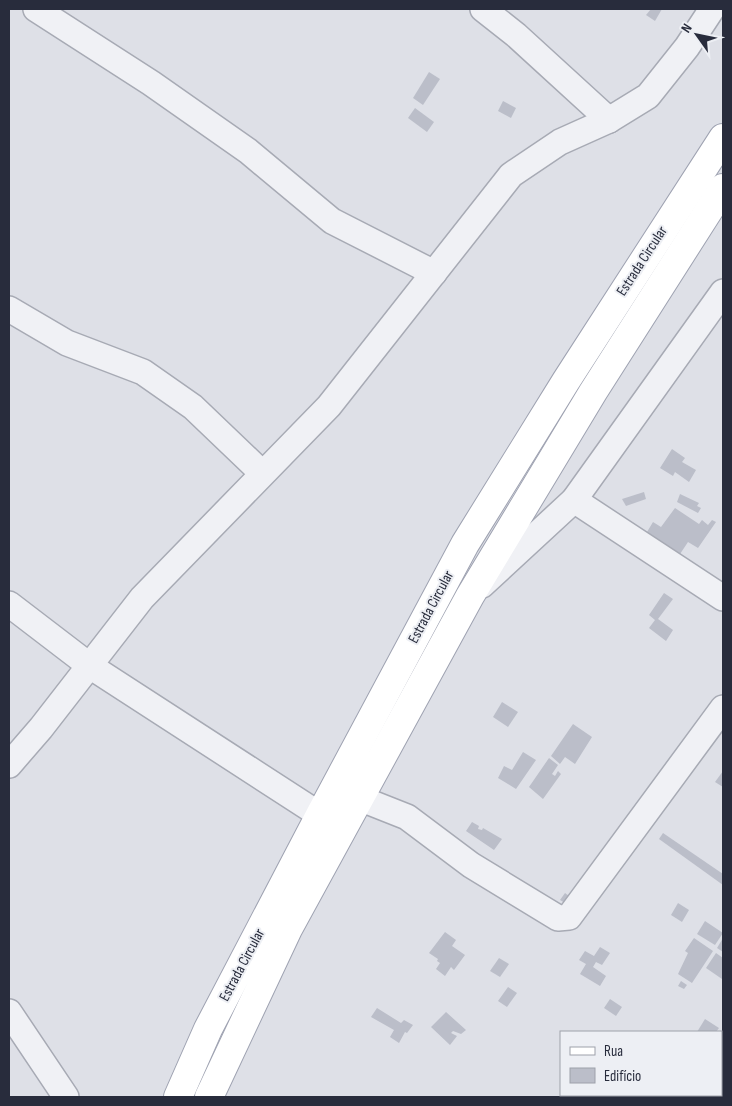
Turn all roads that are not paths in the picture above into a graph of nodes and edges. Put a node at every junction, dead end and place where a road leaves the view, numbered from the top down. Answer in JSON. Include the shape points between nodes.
{"nodes":[{"id":1,"x":36,"y":9,"type":"edge"},
{"id":2,"x":483,"y":9,"type":"edge"},
{"id":3,"x":712,"y":9,"type":"edge"},
{"id":4,"x":609,"y":120,"type":"junction"},
{"id":5,"x":723,"y":138,"type":"edge"},
{"id":6,"x":721,"y":196,"type":"edge"},
{"id":7,"x":434,"y":273,"type":"junction"},
{"id":8,"x":723,"y":292,"type":"edge"},
{"id":9,"x":9,"y":309,"type":"edge"},
{"id":10,"x":262,"y":473,"type":"junction"},
{"id":11,"x":574,"y":500,"type":"junction"},
{"id":12,"x":470,"y":596,"type":"junction"},
{"id":13,"x":723,"y":598,"type":"edge"},
{"id":14,"x":9,"y":604,"type":"edge"},
{"id":15,"x":90,"y":666,"type":"junction"},
{"id":16,"x":723,"y":708,"type":"edge"},
{"id":17,"x":9,"y":765,"type":"edge"},
{"id":18,"x":359,"y":798,"type":"junction"},
{"id":19,"x":320,"y":815,"type":"junction"},
{"id":20,"x":9,"y":1012,"type":"edge"},
{"id":21,"x":66,"y":1097,"type":"edge"},
{"id":22,"x":178,"y":1097,"type":"edge"},
{"id":23,"x":208,"y":1097,"type":"edge"}],
"edges":[{"from":1,"to":7,"type":"street","via":[[151,83],[248,151],[332,221]]},
{"from":2,"to":4,"type":"street"},
{"from":3,"to":4,"type":"street","via":[[648,96]]},
{"from":4,"to":7,"type":"street","via":[[560,142],[511,176]]},
{"from":5,"to":19,"type":"main road","name":"Estrada Circular","via":[[566,381],[466,544]]},
{"from":6,"to":12,"type":"main road","name":"Estrada Circular","via":[[593,392]]},
{"from":7,"to":10,"type":"street","via":[[329,406]]},
{"from":8,"to":11,"type":"street"},
{"from":9,"to":10,"type":"street","via":[[67,343],[143,372],[193,407]]},
{"from":10,"to":15,"type":"street","via":[[142,598]]},
{"from":11,"to":12,"type":"street"},
{"from":11,"to":13,"type":"street"},
{"from":12,"to":18,"type":"main road","name":"Estrada Circular"},
{"from":14,"to":15,"type":"street"},
{"from":15,"to":17,"type":"street"},
{"from":15,"to":19,"type":"street"},
{"from":16,"to":18,"type":"street","via":[[569,917],[558,918],[472,865],[407,817]]},
{"from":18,"to":23,"type":"main road","name":"Estrada Circular","via":[[288,929]]},
{"from":19,"to":22,"type":"main road","name":"Estrada Circular","via":[[208,1029]]},
{"from":20,"to":21,"type":"street"}]}
